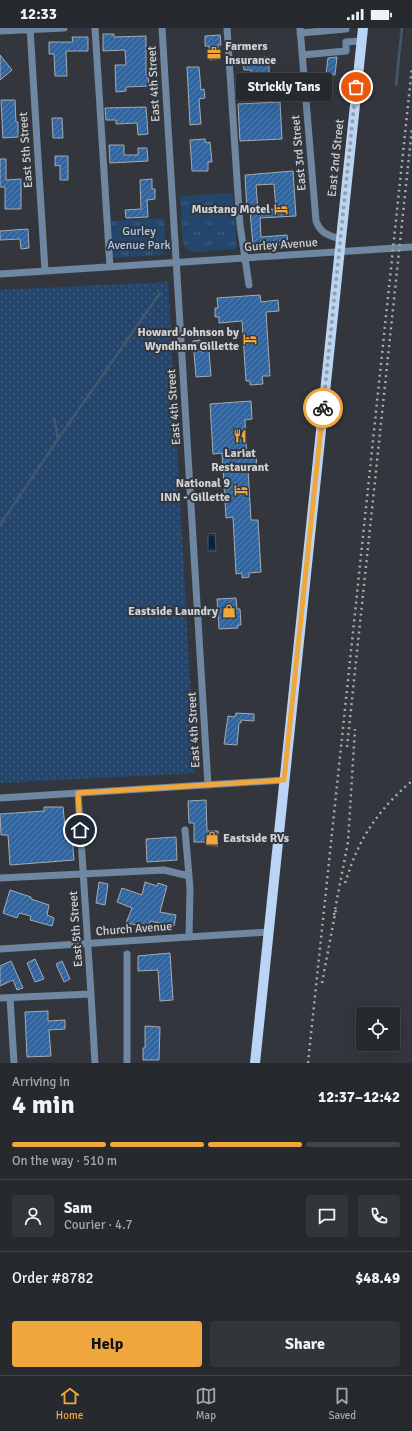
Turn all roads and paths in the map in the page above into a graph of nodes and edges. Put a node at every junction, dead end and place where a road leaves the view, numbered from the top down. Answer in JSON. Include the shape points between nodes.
{"nodes":[{"id":1,"x":64,"y":28,"type":"edge"},
{"id":2,"x":95,"y":28,"type":"edge"},
{"id":3,"x":162,"y":28,"type":"edge"},
{"id":4,"x":227,"y":28,"type":"edge"},
{"id":5,"x":363,"y":28,"type":"edge"},
{"id":6,"x":30,"y":29,"type":"edge"},
{"id":7,"x":346,"y":29,"type":"edge"},
{"id":8,"x":0,"y":31,"type":"edge"},
{"id":9,"x":300,"y":31,"type":"edge"},
{"id":10,"x":346,"y":42,"type":"junction"},
{"id":11,"x":361,"y":42,"type":"junction"},
{"id":12,"x":302,"y":55,"type":"junction"},
{"id":13,"x":340,"y":239,"type":"junction"},
{"id":14,"x":412,"y":247,"type":"edge"},
{"id":15,"x":176,"y":263,"type":"junction"},
{"id":16,"x":110,"y":267,"type":"junction"},
{"id":17,"x":45,"y":271,"type":"junction"},
{"id":18,"x":0,"y":274,"type":"edge"},
{"id":19,"x":249,"y":285,"type":"dead end"},
{"id":20,"x":284,"y":780,"type":"junction"},
{"id":21,"x":208,"y":785,"type":"junction"},
{"id":22,"x":78,"y":793,"type":"junction"},
{"id":23,"x":0,"y":798,"type":"edge"},
{"id":24,"x":185,"y":830,"type":"dead end"},
{"id":25,"x":83,"y":874,"type":"junction"},
{"id":26,"x":189,"y":876,"type":"junction"},
{"id":27,"x":0,"y":878,"type":"edge"},
{"id":28,"x":269,"y":932,"type":"junction"},
{"id":29,"x":189,"y":936,"type":"junction"},
{"id":30,"x":87,"y":943,"type":"junction"},
{"id":31,"x":0,"y":949,"type":"edge"},
{"id":32,"x":127,"y":954,"type":"dead end"},
{"id":33,"x":91,"y":994,"type":"junction"},
{"id":34,"x":0,"y":998,"type":"edge"},
{"id":35,"x":10,"y":998,"type":"junction"},
{"id":36,"x":14,"y":1063,"type":"edge"},
{"id":37,"x":95,"y":1063,"type":"edge"},
{"id":38,"x":127,"y":1063,"type":"edge"},
{"id":39,"x":255,"y":1063,"type":"edge"}],
"edges":[{"from":1,"to":6,"type":"street"},
{"from":2,"to":16,"type":"street"},
{"from":3,"to":15,"type":"street","name":"East 4th Street"},
{"from":4,"to":19,"type":"street","via":[[240,225]]},
{"from":5,"to":11,"type":"main road","name":"East 2nd Street"},
{"from":6,"to":8,"type":"street"},
{"from":6,"to":17,"type":"street","name":"East 5th Street"},
{"from":7,"to":9,"type":"street"},
{"from":7,"to":10,"type":"street"},
{"from":9,"to":12,"type":"street","name":"East 3rd Street"},
{"from":10,"to":11,"type":"street"},
{"from":10,"to":12,"type":"street","via":[[346,51]]},
{"from":11,"to":13,"type":"main road","name":"East 2nd Street"},
{"from":12,"to":13,"type":"street","name":"East 3rd Street","via":[[316,221],[319,230]]},
{"from":13,"to":20,"type":"main road","name":"East 2nd Street"},
{"from":14,"to":15,"type":"street","name":"Gurley Avenue"},
{"from":15,"to":16,"type":"street","name":"Gurley Avenue"},
{"from":15,"to":21,"type":"street","name":"East 4th Street"},
{"from":16,"to":17,"type":"street","name":"Gurley Avenue"},
{"from":17,"to":18,"type":"street","name":"Gurley Avenue"},
{"from":20,"to":21,"type":"street"},
{"from":20,"to":28,"type":"main road","name":"East 2nd Street"},
{"from":21,"to":22,"type":"street"},
{"from":22,"to":23,"type":"street"},
{"from":22,"to":25,"type":"street","name":"East 5th Street"},
{"from":24,"to":26,"type":"street"},
{"from":25,"to":26,"type":"street","via":[[164,870]]},
{"from":25,"to":27,"type":"street"},
{"from":25,"to":30,"type":"street","name":"East 5th Street"},
{"from":26,"to":29,"type":"street"},
{"from":28,"to":29,"type":"street","name":"Church Avenue"},
{"from":28,"to":39,"type":"main road","name":"East 2nd Street"},
{"from":29,"to":30,"type":"street","name":"Church Avenue"},
{"from":30,"to":31,"type":"street","name":"Church Avenue"},
{"from":30,"to":33,"type":"street","name":"East 5th Street"},
{"from":32,"to":38,"type":"street"},
{"from":33,"to":35,"type":"street"},
{"from":33,"to":37,"type":"street","name":"East 5th Street"},
{"from":34,"to":35,"type":"street"},
{"from":35,"to":36,"type":"street"}]}
